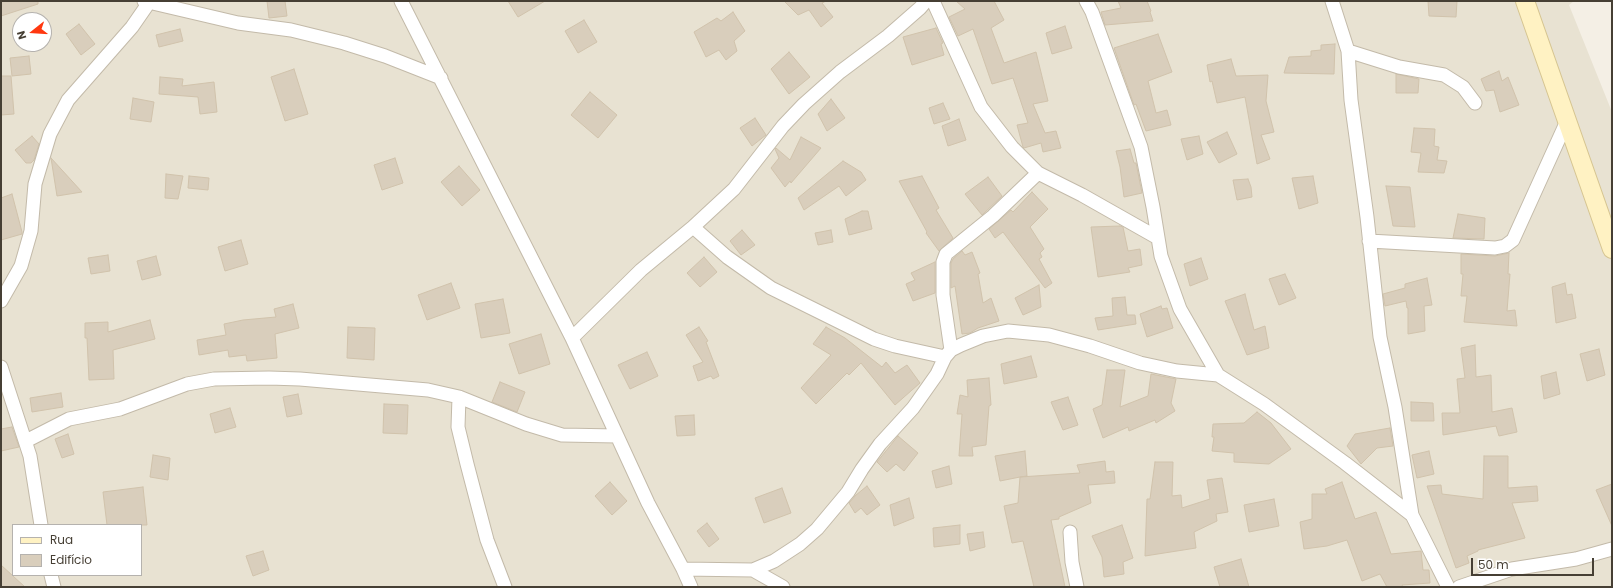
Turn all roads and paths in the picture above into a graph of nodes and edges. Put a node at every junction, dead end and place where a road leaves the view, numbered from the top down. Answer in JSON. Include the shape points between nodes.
{"nodes":[{"id":1,"x":147,"y":1,"type":"edge"},
{"id":2,"x":401,"y":1,"type":"edge"},
{"id":3,"x":926,"y":1,"type":"edge"},
{"id":4,"x":933,"y":1,"type":"edge"},
{"id":5,"x":1086,"y":1,"type":"edge"},
{"id":6,"x":1332,"y":1,"type":"edge"},
{"id":7,"x":1525,"y":1,"type":"edge"},
{"id":8,"x":1348,"y":51,"type":"junction"},
{"id":9,"x":441,"y":78,"type":"junction"},
{"id":10,"x":1475,"y":103,"type":"dead end"},
{"id":11,"x":1567,"y":121,"type":"junction"},
{"id":12,"x":1038,"y":174,"type":"junction"},
{"id":13,"x":693,"y":227,"type":"junction"},
{"id":14,"x":1158,"y":238,"type":"junction"},
{"id":15,"x":1369,"y":241,"type":"junction"},
{"id":16,"x":1612,"y":249,"type":"edge"},
{"id":17,"x":1,"y":301,"type":"edge"},
{"id":18,"x":572,"y":338,"type":"junction"},
{"id":19,"x":948,"y":354,"type":"junction"},
{"id":20,"x":1,"y":367,"type":"edge"},
{"id":21,"x":1218,"y":375,"type":"junction"},
{"id":22,"x":459,"y":398,"type":"junction"},
{"id":23,"x":617,"y":436,"type":"junction"},
{"id":24,"x":26,"y":441,"type":"junction"},
{"id":25,"x":1412,"y":515,"type":"junction"},
{"id":26,"x":41,"y":524,"type":"edge"},
{"id":27,"x":1070,"y":532,"type":"dead end"},
{"id":28,"x":1612,"y":549,"type":"edge"},
{"id":29,"x":683,"y":569,"type":"junction"},
{"id":30,"x":753,"y":570,"type":"junction"},
{"id":31,"x":51,"y":576,"type":"edge"},
{"id":32,"x":54,"y":587,"type":"edge"},
{"id":33,"x":505,"y":587,"type":"edge"},
{"id":34,"x":691,"y":587,"type":"edge"},
{"id":35,"x":782,"y":587,"type":"edge"},
{"id":36,"x":1077,"y":587,"type":"edge"},
{"id":37,"x":1448,"y":587,"type":"edge"},
{"id":38,"x":1459,"y":587,"type":"edge"}],
"edges":[{"from":1,"to":9,"type":"street","via":[[344,43]]},
{"from":1,"to":17,"type":"street","via":[[132,27],[68,100],[50,134],[35,184],[30,231],[21,266]]},
{"from":2,"to":9,"type":"street"},
{"from":3,"to":13,"type":"street","via":[[888,36],[840,72],[804,104],[783,126],[734,189]]},
{"from":4,"to":12,"type":"street","via":[[980,107]]},
{"from":5,"to":14,"type":"street","via":[[1141,147]]},
{"from":6,"to":8,"type":"street"},
{"from":7,"to":11,"type":"street"},
{"from":8,"to":10,"type":"street","via":[[1399,67],[1444,75],[1463,87]]},
{"from":8,"to":15,"type":"street","via":[[1351,100]]},
{"from":9,"to":18,"type":"street"},
{"from":11,"to":15,"type":"street","via":[[1513,240],[1505,246],[1495,248]]},
{"from":11,"to":16,"type":"street"},
{"from":12,"to":14,"type":"street","via":[[1082,195]]},
{"from":12,"to":19,"type":"street","via":[[993,216],[946,254],[943,262],[943,295]]},
{"from":13,"to":18,"type":"street","via":[[641,270]]},
{"from":13,"to":19,"type":"street","via":[[727,257],[771,288],[874,339],[895,346]]},
{"from":14,"to":21,"type":"street","via":[[1161,256],[1180,309]]},
{"from":15,"to":25,"type":"street","via":[[1380,337],[1395,407]]},
{"from":18,"to":23,"type":"street"},
{"from":19,"to":21,"type":"street","via":[[983,336],[1008,331],[1049,335],[1169,370]]},
{"from":19,"to":30,"type":"street","via":[[913,408],[880,444],[848,492],[816,529],[800,544],[774,561]]},
{"from":20,"to":24,"type":"street"},
{"from":21,"to":25,"type":"street","via":[[1264,404]]},
{"from":22,"to":23,"type":"street","via":[[562,435]]},
{"from":22,"to":24,"type":"street","via":[[428,390],[300,379],[214,379],[187,384],[120,409],[69,419]]},
{"from":22,"to":33,"type":"street","via":[[458,428],[487,540]]},
{"from":23,"to":29,"type":"street","via":[[648,503]]},
{"from":24,"to":26,"type":"street"},
{"from":25,"to":37,"type":"street"},
{"from":27,"to":36,"type":"street"},
{"from":28,"to":38,"type":"street","via":[[1576,559],[1512,569]]},
{"from":29,"to":30,"type":"street"},
{"from":29,"to":34,"type":"street"},
{"from":30,"to":35,"type":"street"},
{"from":31,"to":32,"type":"street"}]}
